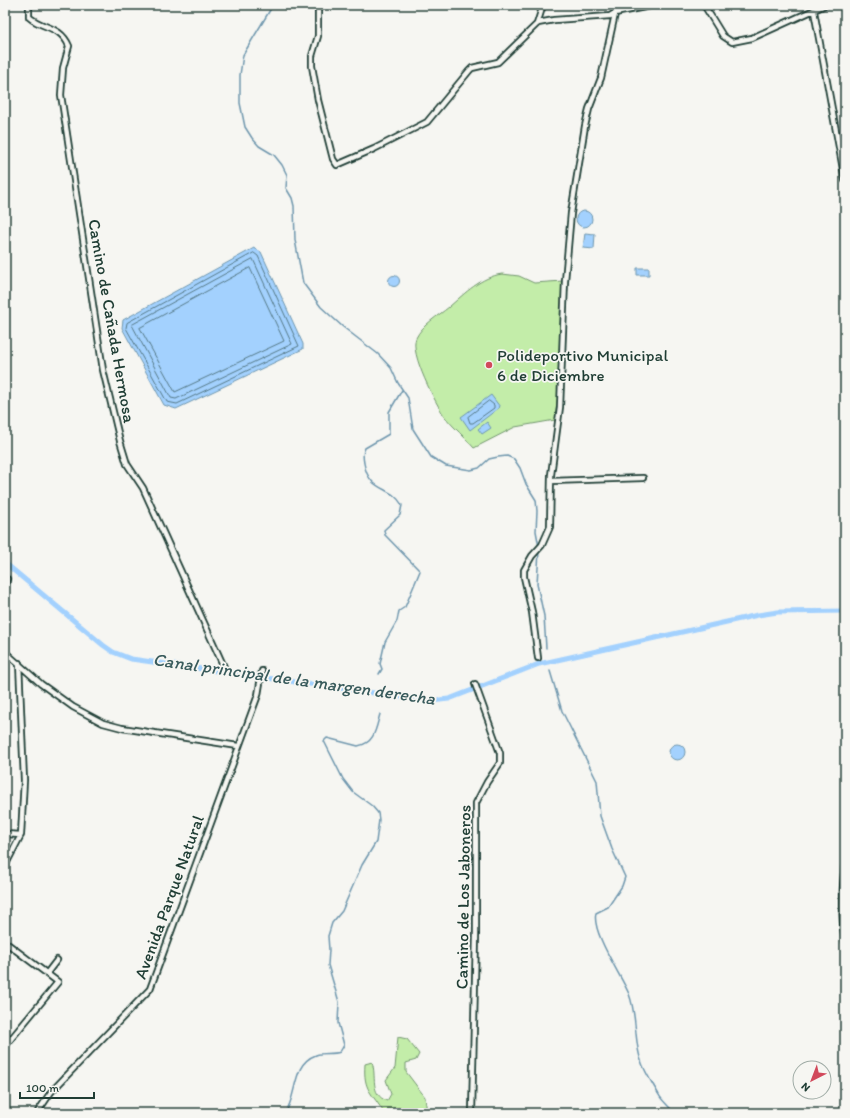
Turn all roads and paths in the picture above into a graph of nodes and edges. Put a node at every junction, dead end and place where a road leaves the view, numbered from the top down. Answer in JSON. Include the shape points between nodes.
{"nodes":[{"id":1,"x":29,"y":5,"type":"edge"},
{"id":2,"x":318,"y":5,"type":"edge"},
{"id":3,"x":543,"y":5,"type":"edge"},
{"id":4,"x":617,"y":5,"type":"edge"},
{"id":5,"x":655,"y":5,"type":"edge"},
{"id":6,"x":704,"y":5,"type":"edge"},
{"id":7,"x":825,"y":5,"type":"edge"},
{"id":8,"x":814,"y":11,"type":"junction"},
{"id":9,"x":615,"y":13,"type":"junction"},
{"id":10,"x":537,"y":24,"type":"junction"},
{"id":11,"x":845,"y":180,"type":"edge"},
{"id":12,"x":643,"y":478,"type":"dead end"},
{"id":13,"x":551,"y":481,"type":"junction"},
{"id":14,"x":5,"y":652,"type":"edge"},
{"id":15,"x":538,"y":658,"type":"dead end"},
{"id":16,"x":19,"y":663,"type":"junction"},
{"id":17,"x":224,"y":667,"type":"dead end"},
{"id":18,"x":262,"y":672,"type":"dead end"},
{"id":19,"x":475,"y":684,"type":"dead end"},
{"id":20,"x":238,"y":746,"type":"junction"},
{"id":21,"x":5,"y":834,"type":"edge"},
{"id":22,"x":21,"y":835,"type":"junction"},
{"id":23,"x":845,"y":864,"type":"edge"},
{"id":24,"x":5,"y":866,"type":"edge"},
{"id":25,"x":845,"y":941,"type":"edge"},
{"id":26,"x":5,"y":942,"type":"edge"},
{"id":27,"x":57,"y":960,"type":"dead end"},
{"id":28,"x":47,"y":973,"type":"junction"},
{"id":29,"x":6,"y":1045,"type":"edge"},
{"id":30,"x":37,"y":1113,"type":"edge"},
{"id":31,"x":472,"y":1113,"type":"edge"}],
"edges":[{"from":1,"to":17,"type":"street","name":"Camino de Cañada Hermosa","via":[[29,17],[52,27],[63,36],[69,46],[63,68],[61,95],[103,370],[120,441],[127,464],[143,488]]},
{"from":2,"to":10,"type":"street","via":[[318,36],[312,56],[314,82],[333,159],[337,165],[427,122],[472,68],[498,62]]},
{"from":3,"to":10,"type":"street"},
{"from":4,"to":9,"type":"street"},
{"from":5,"to":9,"type":"street"},
{"from":6,"to":8,"type":"street","via":[[723,36],[732,42],[752,38]]},
{"from":7,"to":8,"type":"street"},
{"from":8,"to":11,"type":"street"},
{"from":9,"to":10,"type":"street","via":[[610,16],[554,20]]},
{"from":9,"to":13,"type":"street","via":[[601,78],[585,126],[571,213],[565,281],[560,407]]},
{"from":12,"to":13,"type":"street"},
{"from":13,"to":15,"type":"street","via":[[550,527],[542,545],[527,564],[524,574]]},
{"from":14,"to":16,"type":"street"},
{"from":16,"to":20,"type":"street","via":[[40,684],[73,707],[103,723]]},
{"from":16,"to":22,"type":"street","via":[[24,780]]},
{"from":18,"to":20,"type":"street","name":"Avenida Parque Natural","via":[[258,694]]},
{"from":19,"to":31,"type":"street","name":"Camino de Los Jaboneros","via":[[500,753],[500,763],[476,803]]},
{"from":20,"to":30,"type":"street","name":"Avenida Parque Natural","via":[[150,989],[51,1092]]},
{"from":21,"to":22,"type":"street"},
{"from":22,"to":24,"type":"street"},
{"from":23,"to":25,"type":"street"},
{"from":26,"to":28,"type":"street"},
{"from":27,"to":28,"type":"street"},
{"from":28,"to":29,"type":"street","via":[[58,982]]}]}
